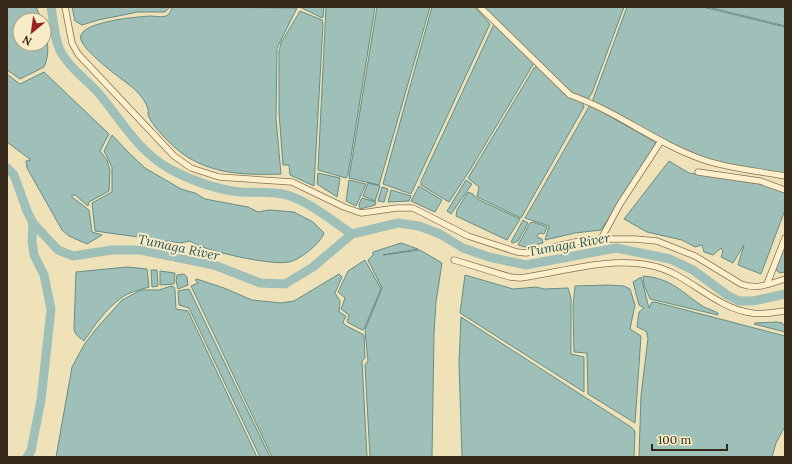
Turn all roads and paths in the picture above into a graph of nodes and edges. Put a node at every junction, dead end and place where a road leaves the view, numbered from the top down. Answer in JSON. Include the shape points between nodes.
{"nodes":[{"id":1,"x":65,"y":7,"type":"edge"},
{"id":2,"x":480,"y":7,"type":"edge"},
{"id":3,"x":661,"y":141,"type":"junction"},
{"id":4,"x":698,"y":172,"type":"dead end"},
{"id":5,"x":785,"y":176,"type":"edge"},
{"id":6,"x":785,"y":190,"type":"edge"},
{"id":7,"x":785,"y":238,"type":"edge"},
{"id":8,"x":601,"y":239,"type":"junction"},
{"id":9,"x":454,"y":260,"type":"dead end"},
{"id":10,"x":785,"y":279,"type":"edge"},
{"id":11,"x":767,"y":284,"type":"junction"},
{"id":12,"x":785,"y":311,"type":"edge"}],
"edges":[{"from":1,"to":8,"type":"street","via":[[72,43],[78,54],[174,156],[191,168],[219,177],[292,182],[361,213],[413,208],[468,236],[517,252],[526,253]]},
{"from":2,"to":3,"type":"street","via":[[566,91]]},
{"from":3,"to":5,"type":"street","via":[[704,160]]},
{"from":3,"to":8,"type":"street","via":[[620,204]]},
{"from":4,"to":6,"type":"street","via":[[744,178]]},
{"from":7,"to":11,"type":"street"},
{"from":8,"to":11,"type":"street","via":[[657,241],[695,256],[741,284],[754,288]]},
{"from":9,"to":12,"type":"street","via":[[520,278],[616,262],[637,263],[676,274],[734,309],[758,314]]},
{"from":10,"to":11,"type":"street"}]}
